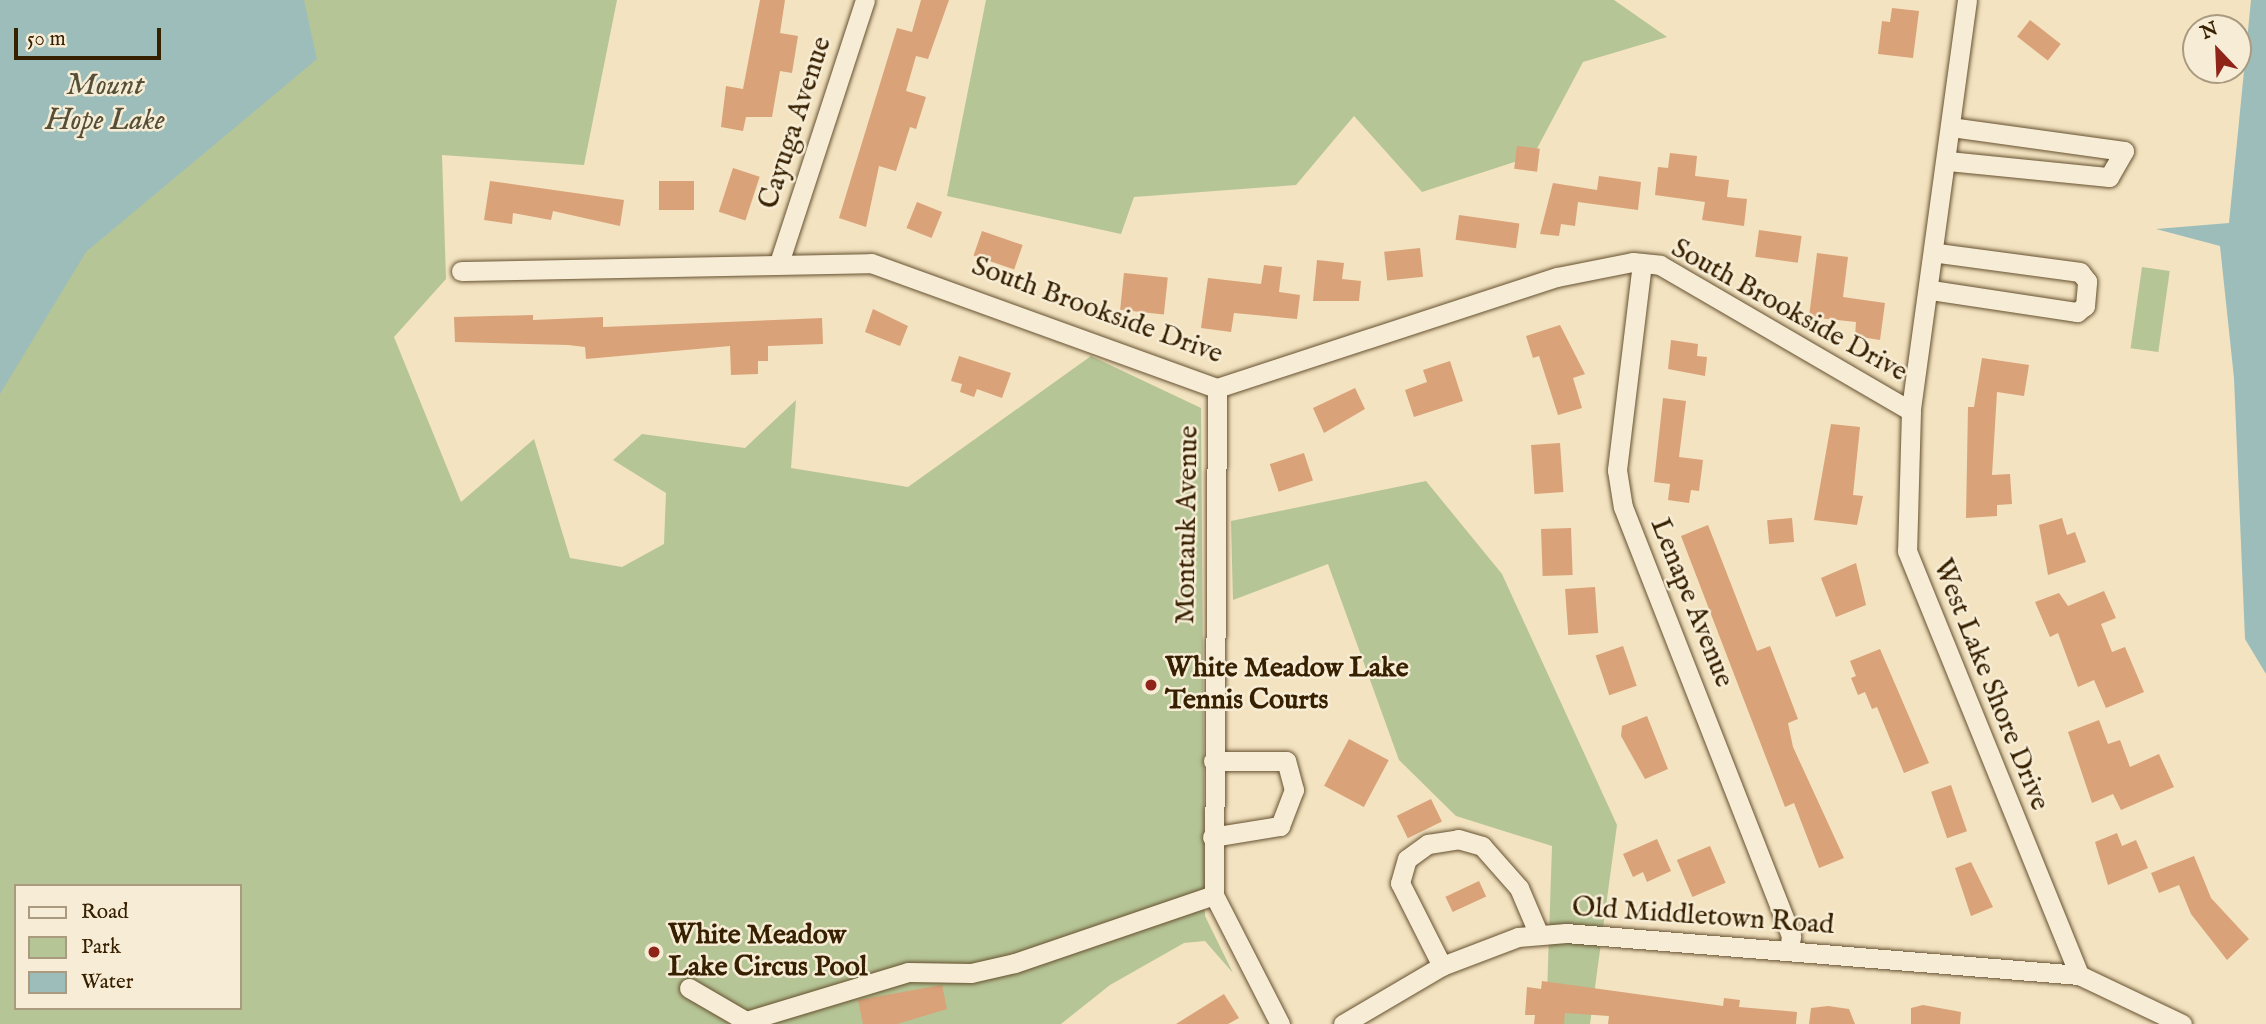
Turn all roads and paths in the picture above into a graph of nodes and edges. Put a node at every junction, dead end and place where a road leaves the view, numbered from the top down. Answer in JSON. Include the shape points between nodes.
{"nodes":[{"id":1,"x":866,"y":0,"type":"edge"},
{"id":2,"x":1967,"y":0,"type":"edge"},
{"id":3,"x":1952,"y":127,"type":"junction"},
{"id":4,"x":1948,"y":161,"type":"junction"},
{"id":5,"x":1937,"y":253,"type":"junction"},
{"id":6,"x":779,"y":263,"type":"junction"},
{"id":7,"x":1642,"y":263,"type":"junction"},
{"id":8,"x":461,"y":271,"type":"dead end"},
{"id":9,"x":1931,"y":290,"type":"junction"},
{"id":10,"x":1217,"y":388,"type":"junction"},
{"id":11,"x":1911,"y":411,"type":"junction"},
{"id":12,"x":1213,"y":761,"type":"junction"},
{"id":13,"x":1212,"y":837,"type":"junction"},
{"id":14,"x":1213,"y":895,"type":"junction"},
{"id":15,"x":1539,"y":936,"type":"junction"},
{"id":16,"x":1789,"y":951,"type":"junction"},
{"id":17,"x":1442,"y":966,"type":"junction"},
{"id":18,"x":2079,"y":975,"type":"junction"},
{"id":19,"x":689,"y":988,"type":"dead end"},
{"id":20,"x":1280,"y":1024,"type":"edge"},
{"id":21,"x":1343,"y":1024,"type":"edge"},
{"id":22,"x":2182,"y":1024,"type":"edge"}],
"edges":[{"from":1,"to":6,"type":"street","name":"Cayuga Avenue"},
{"from":2,"to":3,"type":"street","name":"West Lake Shore Drive"},
{"from":3,"to":4,"type":"street","name":"West Lake Shore Drive"},
{"from":3,"to":4,"type":"street","via":[[2124,151],[2109,177]]},
{"from":4,"to":5,"type":"street","name":"West Lake Shore Drive"},
{"from":5,"to":9,"type":"street","name":"West Lake Shore Drive"},
{"from":5,"to":9,"type":"street","via":[[2080,272],[2087,281],[2085,306],[2077,312]]},
{"from":6,"to":8,"type":"street","name":"South Brookside Drive"},
{"from":6,"to":10,"type":"street","name":"South Brookside Drive","via":[[871,263],[906,272]]},
{"from":7,"to":10,"type":"street","name":"South Brookside Drive","via":[[1581,270]]},
{"from":7,"to":11,"type":"street","name":"South Brookside Drive","via":[[1660,265]]},
{"from":7,"to":16,"type":"street","name":"Lenape Avenue","via":[[1617,470],[1623,507],[1791,936]]},
{"from":9,"to":11,"type":"street","name":"West Lake Shore Drive"},
{"from":10,"to":12,"type":"street","name":"Montauk Avenue"},
{"from":11,"to":18,"type":"street","name":"West Lake Shore Drive","via":[[1907,551]]},
{"from":12,"to":13,"type":"street","name":"Montauk Avenue"},
{"from":12,"to":13,"type":"street","via":[[1286,761],[1294,790],[1280,826]]},
{"from":13,"to":14,"type":"street","name":"Montauk Avenue"},
{"from":14,"to":19,"type":"street","via":[[1015,963],[971,973],[908,972],[746,1021]]},
{"from":14,"to":20,"type":"street","name":"Montauk Avenue"},
{"from":15,"to":16,"type":"street","name":"Old Middletown Road","via":[[1653,937]]},
{"from":15,"to":17,"type":"street","name":"Old Middletown Road"},
{"from":15,"to":17,"type":"street","via":[[1519,888],[1482,846],[1458,839],[1428,844],[1407,859],[1400,883]]},
{"from":16,"to":18,"type":"street","name":"Old Middletown Road"},
{"from":17,"to":21,"type":"street","name":"Old Middletown Road"},
{"from":18,"to":22,"type":"street"}]}
